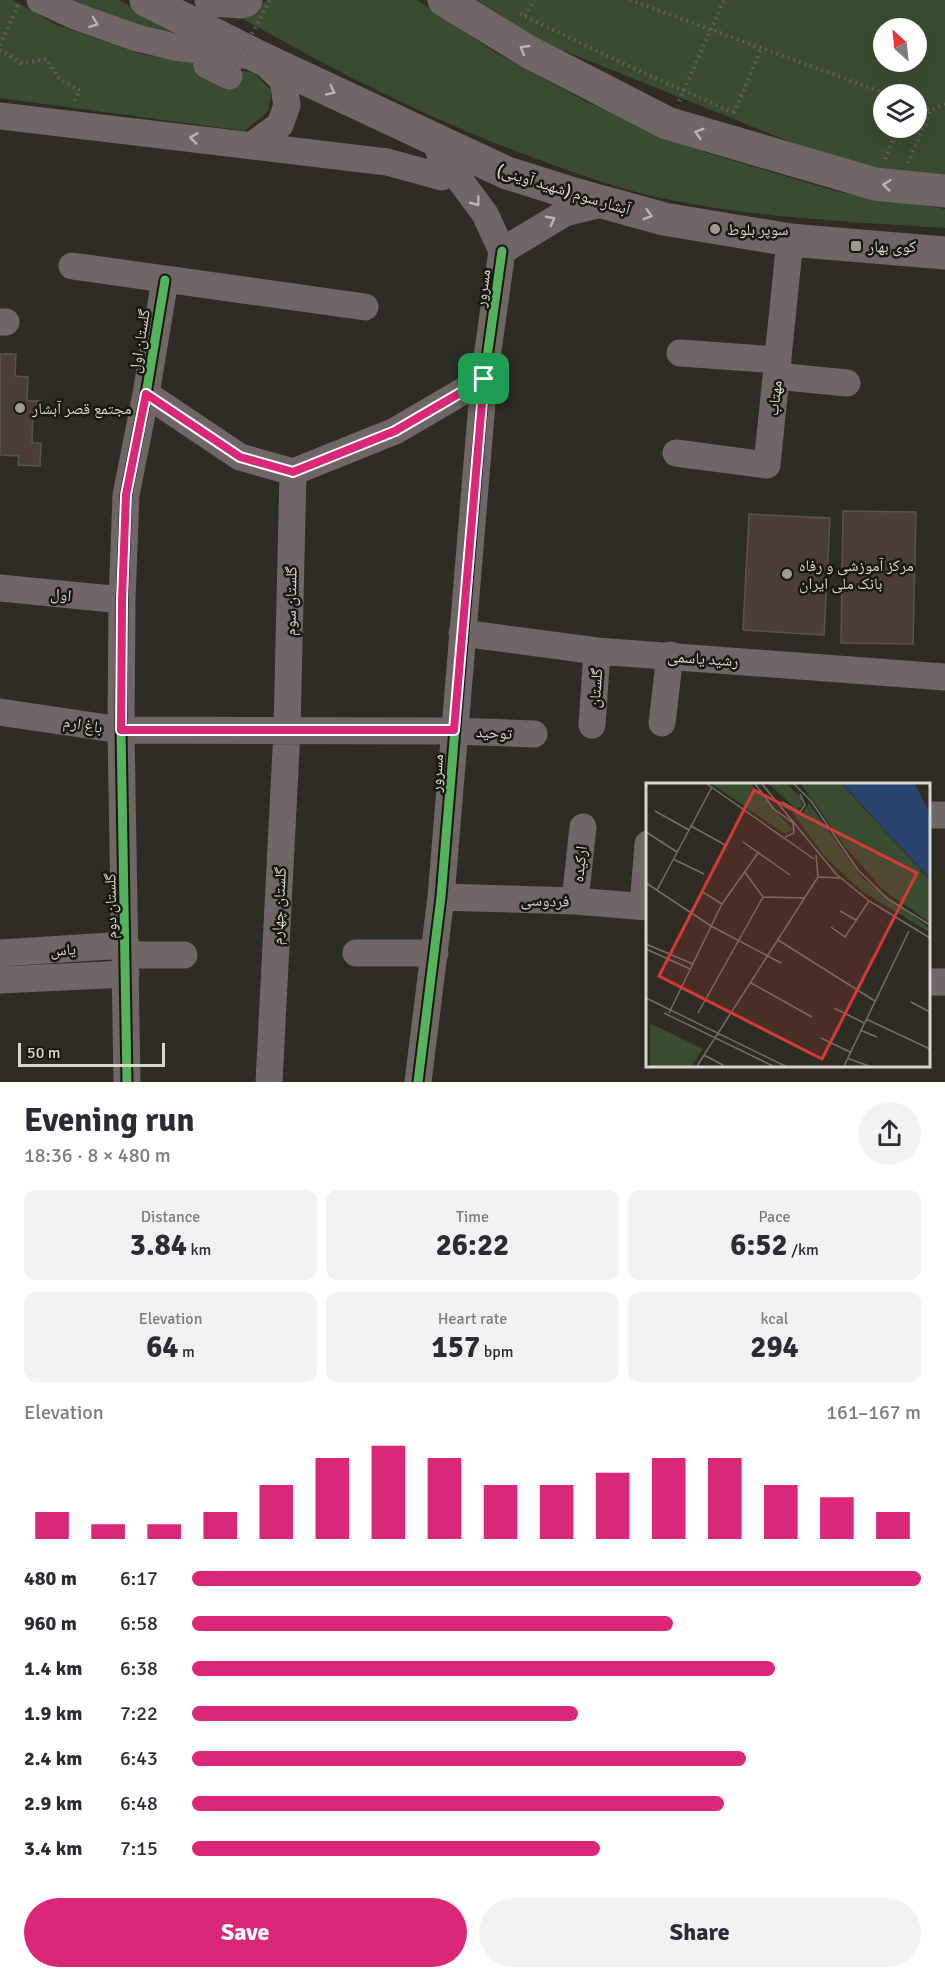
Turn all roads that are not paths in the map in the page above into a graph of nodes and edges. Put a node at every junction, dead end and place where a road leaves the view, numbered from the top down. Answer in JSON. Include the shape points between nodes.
{"nodes":[{"id":1,"x":40,"y":0,"type":"edge"},
{"id":2,"x":146,"y":0,"type":"edge"},
{"id":3,"x":211,"y":0,"type":"edge"},
{"id":4,"x":246,"y":0,"type":"edge"},
{"id":5,"x":444,"y":0,"type":"edge"},
{"id":6,"x":208,"y":51,"type":"junction"},
{"id":7,"x":259,"y":57,"type":"junction"},
{"id":8,"x":229,"y":76,"type":"road end"},
{"id":9,"x":0,"y":116,"type":"edge"},
{"id":10,"x":429,"y":137,"type":"junction"},
{"id":11,"x":252,"y":145,"type":"junction"},
{"id":12,"x":442,"y":177,"type":"dead end"},
{"id":13,"x":945,"y":191,"type":"edge"},
{"id":14,"x":606,"y":203,"type":"junction"},
{"id":15,"x":790,"y":240,"type":"junction"},
{"id":16,"x":502,"y":251,"type":"junction"},
{"id":17,"x":945,"y":253,"type":"edge"},
{"id":18,"x":72,"y":266,"type":"dead end"},
{"id":19,"x":165,"y":280,"type":"junction"},
{"id":20,"x":365,"y":307,"type":"dead end"},
{"id":21,"x":680,"y":353,"type":"dead end"},
{"id":22,"x":777,"y":368,"type":"junction"},
{"id":23,"x":484,"y":379,"type":"junction"},
{"id":24,"x":847,"y":383,"type":"dead end"},
{"id":25,"x":146,"y":394,"type":"junction"},
{"id":26,"x":676,"y":453,"type":"dead end"},
{"id":27,"x":293,"y":472,"type":"junction"},
{"id":28,"x":0,"y":588,"type":"edge"},
{"id":29,"x":122,"y":600,"type":"junction"},
{"id":30,"x":462,"y":633,"type":"junction"},
{"id":31,"x":597,"y":651,"type":"junction"},
{"id":32,"x":670,"y":656,"type":"junction"},
{"id":33,"x":945,"y":677,"type":"edge"},
{"id":34,"x":0,"y":712,"type":"edge"},
{"id":35,"x":662,"y":723,"type":"dead end"},
{"id":36,"x":592,"y":725,"type":"dead end"},
{"id":37,"x":121,"y":730,"type":"junction"},
{"id":38,"x":287,"y":730,"type":"junction"},
{"id":39,"x":454,"y":730,"type":"junction"},
{"id":40,"x":534,"y":734,"type":"dead end"},
{"id":41,"x":583,"y":827,"type":"dead end"},
{"id":42,"x":441,"y":897,"type":"junction"},
{"id":43,"x":575,"y":901,"type":"junction"},
{"id":44,"x":646,"y":907,"type":"edge"},
{"id":45,"x":0,"y":953,"type":"edge"},
{"id":46,"x":356,"y":953,"type":"dead end"},
{"id":47,"x":435,"y":953,"type":"junction"},
{"id":48,"x":184,"y":955,"type":"dead end"},
{"id":49,"x":126,"y":958,"type":"junction"},
{"id":50,"x":0,"y":980,"type":"edge"},
{"id":51,"x":128,"y":1082,"type":"edge"},
{"id":52,"x":269,"y":1082,"type":"edge"},
{"id":53,"x":418,"y":1082,"type":"edge"}],
"edges":[{"from":1,"to":6,"type":"street","one_way":true,"via":[[137,38]]},
{"from":2,"to":7,"type":"main road","name":"آبشار سوم (شهید آوینی)"},
{"from":3,"to":4,"type":"main road"},
{"from":13,"to":5,"type":"main road","one_way":true,"via":[[875,184],[667,123],[529,52]]},
{"from":6,"to":7,"type":"street"},
{"from":6,"to":8,"type":"street","via":[[207,65]]},
{"from":7,"to":10,"type":"main road","name":"آبشار سوم (شهید آوینی)","one_way":true},
{"from":7,"to":11,"type":"street","via":[[283,80],[287,105],[280,125]]},
{"from":11,"to":9,"type":"street","one_way":true},
{"from":10,"to":14,"type":"main road","name":"آبشار سوم (شهید آوینی)","via":[[507,173]]},
{"from":10,"to":16,"type":"street","one_way":true,"via":[[485,214]]},
{"from":11,"to":12,"type":"street","via":[[387,162]]},
{"from":14,"to":15,"type":"main road","name":"آبشار سوم (شهید آوینی)","one_way":true,"via":[[664,219]]},
{"from":16,"to":14,"type":"street","one_way":true,"via":[[565,213]]},
{"from":15,"to":17,"type":"main road","name":"آبشار سوم (شهید آوینی)"},
{"from":15,"to":22,"type":"street","name":"مهتاب"},
{"from":16,"to":23,"type":"street","name":"مسرور"},
{"from":18,"to":19,"type":"street"},
{"from":19,"to":20,"type":"street"},
{"from":19,"to":25,"type":"street","name":"گلستان اول"},
{"from":21,"to":22,"type":"street"},
{"from":22,"to":24,"type":"street"},
{"from":22,"to":26,"type":"street","name":"مهتاب","via":[[767,465]]},
{"from":23,"to":27,"type":"street","via":[[395,431]]},
{"from":23,"to":30,"type":"street","name":"مسرور"},
{"from":25,"to":27,"type":"street","via":[[240,457]]},
{"from":25,"to":29,"type":"street","name":"گلستان اول","via":[[126,495]]},
{"from":27,"to":38,"type":"street","name":"گلستان سوم"},
{"from":28,"to":29,"type":"street","name":"اول"},
{"from":29,"to":37,"type":"street","name":"گلستان اول"},
{"from":30,"to":31,"type":"street","name":"رشید یاسمی"},
{"from":30,"to":39,"type":"street","name":"مسرور"},
{"from":31,"to":32,"type":"street","name":"رشید یاسمی"},
{"from":31,"to":36,"type":"street","name":"گلستان"},
{"from":32,"to":33,"type":"street","name":"رشید یاسمی"},
{"from":32,"to":35,"type":"street"},
{"from":34,"to":37,"type":"street","name":"باغ ارم"},
{"from":37,"to":38,"type":"street","name":"باغ ارم"},
{"from":37,"to":49,"type":"street","name":"گلستان دوم"},
{"from":38,"to":39,"type":"street","name":"باغ ارم"},
{"from":38,"to":52,"type":"street","name":"گلستان چهارم"},
{"from":39,"to":40,"type":"street","name":"توحید"},
{"from":39,"to":42,"type":"street","name":"مسرور"},
{"from":41,"to":43,"type":"street","name":"ارکیده"},
{"from":42,"to":43,"type":"street","name":"فردوسی"},
{"from":42,"to":47,"type":"street","name":"مسرور"},
{"from":43,"to":44,"type":"street","name":"فردوسی"},
{"from":45,"to":49,"type":"street","name":"یاس"},
{"from":46,"to":47,"type":"street"},
{"from":47,"to":53,"type":"street","name":"مسرور"},
{"from":48,"to":49,"type":"street"},
{"from":49,"to":50,"type":"street","name":"یاس"},
{"from":49,"to":51,"type":"street","name":"گلستان دوم"}]}
